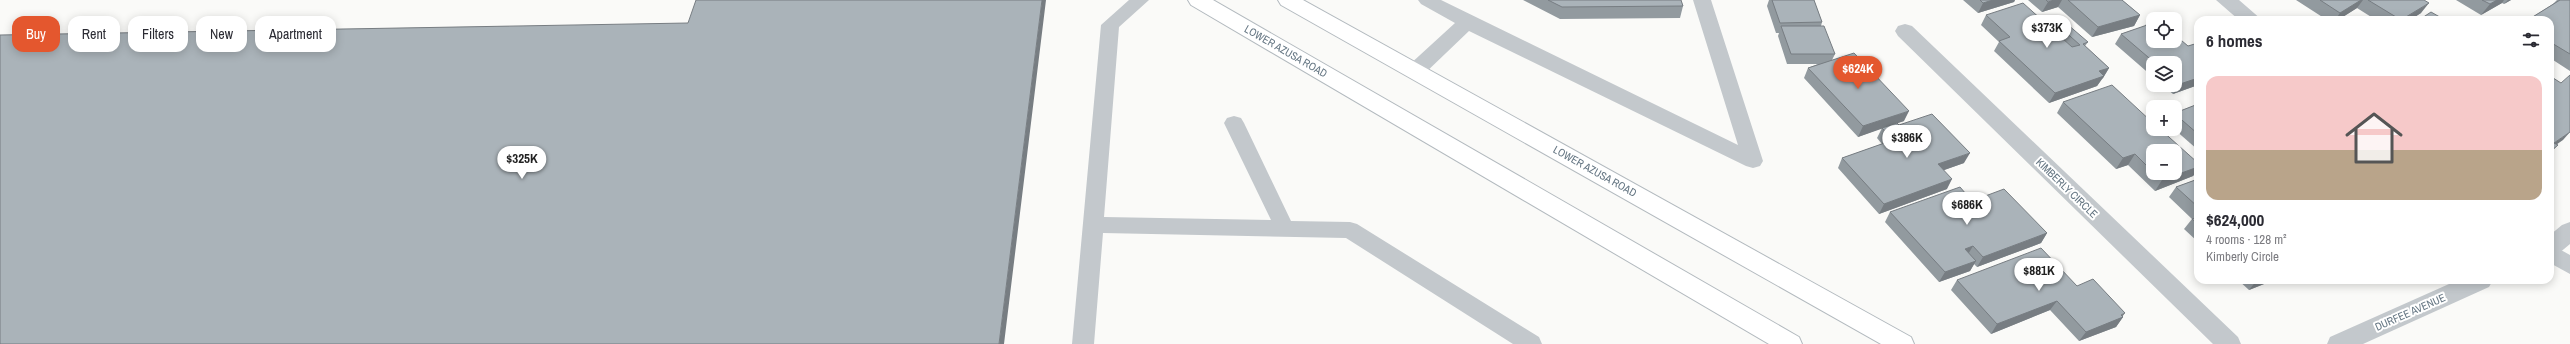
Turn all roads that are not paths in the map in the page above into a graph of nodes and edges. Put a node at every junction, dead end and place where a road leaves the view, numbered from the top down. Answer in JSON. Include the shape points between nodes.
{"nodes":[{"id":1,"x":1140,"y":0,"type":"edge"},
{"id":2,"x":1198,"y":0,"type":"edge"},
{"id":3,"x":1288,"y":0,"type":"edge"},
{"id":4,"x":1427,"y":0,"type":"edge"},
{"id":5,"x":1702,"y":0,"type":"edge"},
{"id":6,"x":2226,"y":0,"type":"edge"},
{"id":7,"x":2247,"y":16,"type":"edge"},
{"id":8,"x":1467,"y":22,"type":"junction"},
{"id":9,"x":1905,"y":32,"type":"dead end"},
{"id":10,"x":1414,"y":71,"type":"junction"},
{"id":11,"x":1234,"y":123,"type":"dead end"},
{"id":12,"x":1093,"y":225,"type":"junction"},
{"id":13,"x":1285,"y":229,"type":"junction"},
{"id":14,"x":2570,"y":231,"type":"edge"},
{"id":15,"x":2554,"y":245,"type":"edge"},
{"id":16,"x":2554,"y":255,"type":"edge"},
{"id":17,"x":2570,"y":266,"type":"edge"},
{"id":18,"x":2472,"y":284,"type":"edge"},
{"id":19,"x":1083,"y":344,"type":"edge"},
{"id":20,"x":1531,"y":344,"type":"edge"},
{"id":21,"x":1790,"y":344,"type":"edge"},
{"id":22,"x":1902,"y":344,"type":"edge"},
{"id":23,"x":2229,"y":344,"type":"edge"},
{"id":24,"x":2339,"y":344,"type":"edge"}],
"edges":[{"from":1,"to":12,"type":"lane","via":[[1110,25]]},
{"from":2,"to":21,"type":"main road","name":"LOWER AZUSA ROAD"},
{"from":3,"to":10,"type":"main road","name":"LOWER AZUSA ROAD"},
{"from":4,"to":8,"type":"lane"},
{"from":5,"to":8,"type":"lane","via":[[1752,161]]},
{"from":6,"to":7,"type":"street"},
{"from":8,"to":10,"type":"lane"},
{"from":9,"to":23,"type":"street","name":"KIMBERLY CIRCLE"},
{"from":10,"to":22,"type":"main road","name":"LOWER AZUSA ROAD"},
{"from":11,"to":13,"type":"lane"},
{"from":12,"to":13,"type":"lane"},
{"from":12,"to":19,"type":"lane"},
{"from":13,"to":20,"type":"lane","via":[[1350,230]]},
{"from":14,"to":15,"type":"street"},
{"from":16,"to":17,"type":"lane"},
{"from":18,"to":24,"type":"street","name":"DURFEE AVENUE"}]}
